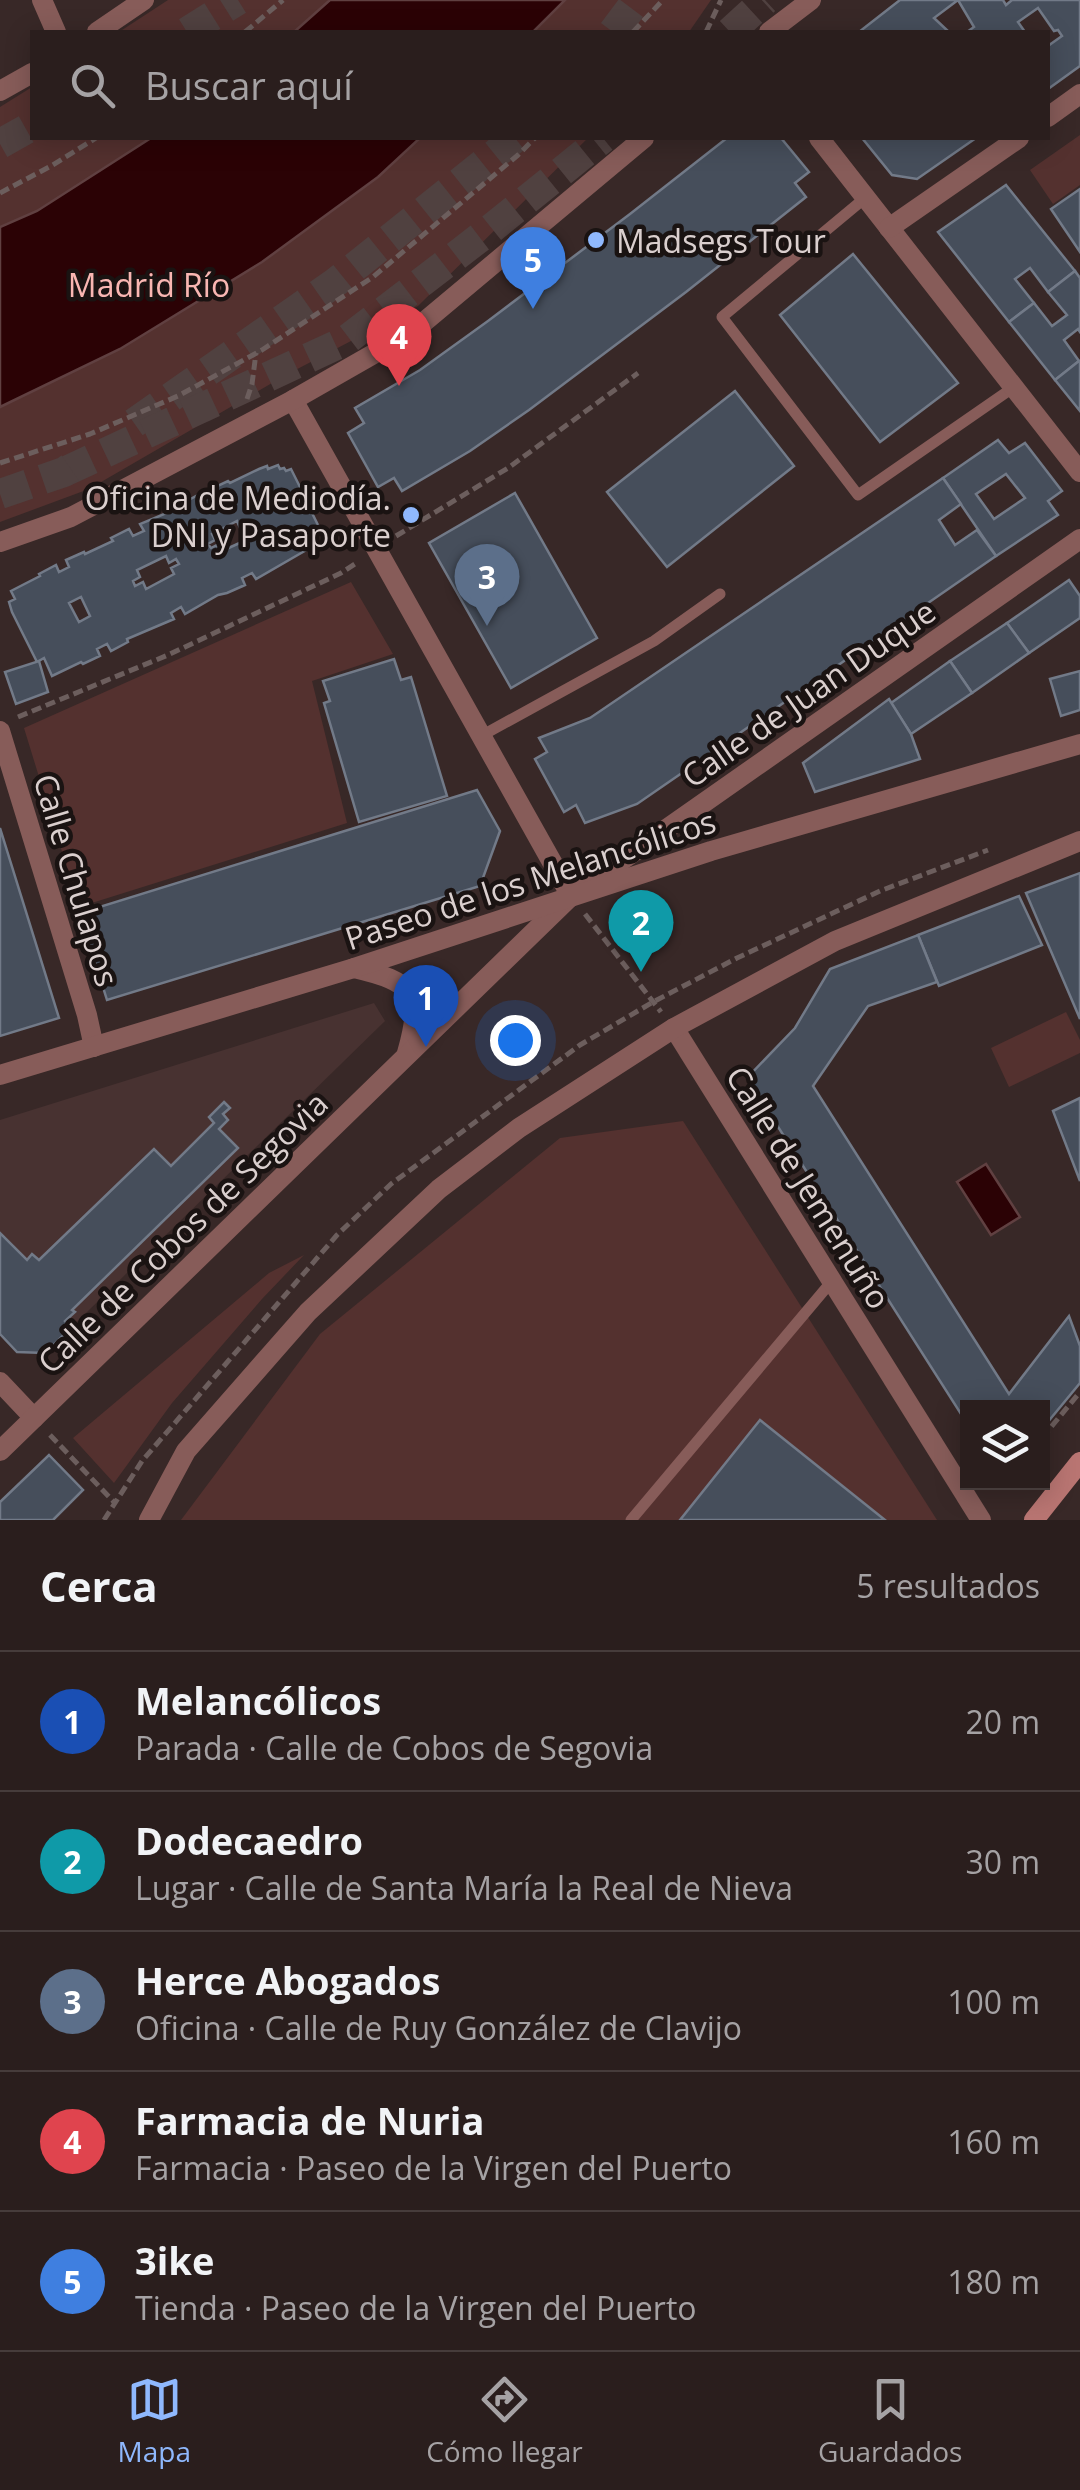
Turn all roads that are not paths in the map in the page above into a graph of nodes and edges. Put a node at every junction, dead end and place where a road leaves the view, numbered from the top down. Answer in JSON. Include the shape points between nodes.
{"nodes":[{"id":1,"x":42,"y":0,"type":"edge"},
{"id":2,"x":144,"y":0,"type":"edge"},
{"id":3,"x":811,"y":0,"type":"edge"},
{"id":4,"x":55,"y":30,"type":"edge"},
{"id":5,"x":100,"y":30,"type":"edge"},
{"id":6,"x":772,"y":30,"type":"edge"},
{"id":7,"x":30,"y":74,"type":"edge"},
{"id":8,"x":0,"y":91,"type":"edge"},
{"id":9,"x":1080,"y":94,"type":"edge"},
{"id":10,"x":1050,"y":116,"type":"edge"},
{"id":11,"x":642,"y":140,"type":"edge"},
{"id":12,"x":821,"y":140,"type":"edge"},
{"id":13,"x":1016,"y":140,"type":"edge"},
{"id":14,"x":865,"y":198,"type":"junction"},
{"id":15,"x":890,"y":228,"type":"junction"},
{"id":16,"x":1014,"y":387,"type":"junction"},
{"id":17,"x":293,"y":400,"type":"junction"},
{"id":18,"x":1080,"y":472,"type":"edge"},
{"id":19,"x":1080,"y":539,"type":"edge"},
{"id":20,"x":0,"y":542,"type":"edge"},
{"id":21,"x":720,"y":594,"type":"dead end"},
{"id":22,"x":8,"y":724,"type":"edge"},
{"id":23,"x":481,"y":736,"type":"junction"},
{"id":24,"x":1080,"y":744,"type":"edge"},
{"id":25,"x":1078,"y":846,"type":"edge"},
{"id":26,"x":570,"y":896,"type":"junction"},
{"id":27,"x":354,"y":968,"type":"junction"},
{"id":28,"x":674,"y":1028,"type":"junction"},
{"id":29,"x":94,"y":1047,"type":"junction"},
{"id":30,"x":406,"y":1055,"type":"junction"},
{"id":31,"x":0,"y":1076,"type":"edge"},
{"id":32,"x":832,"y":1281,"type":"junction"},
{"id":33,"x":0,"y":1382,"type":"edge"},
{"id":34,"x":34,"y":1418,"type":"junction"},
{"id":35,"x":0,"y":1451,"type":"edge"},
{"id":36,"x":1080,"y":1462,"type":"edge"},
{"id":37,"x":148,"y":1520,"type":"edge"},
{"id":38,"x":632,"y":1520,"type":"edge"},
{"id":39,"x":982,"y":1520,"type":"edge"},
{"id":40,"x":1034,"y":1520,"type":"edge"}],
"edges":[{"from":1,"to":4,"type":"street"},
{"from":2,"to":5,"type":"street"},
{"from":3,"to":6,"type":"street"},
{"from":7,"to":8,"type":"street"},
{"from":9,"to":10,"type":"street"},
{"from":11,"to":17,"type":"street","via":[[412,332]]},
{"from":12,"to":14,"type":"street"},
{"from":13,"to":15,"type":"street"},
{"from":14,"to":15,"type":"street"},
{"from":14,"to":16,"type":"lane","via":[[722,318],[858,495]]},
{"from":15,"to":16,"type":"street"},
{"from":16,"to":18,"type":"street"},
{"from":17,"to":20,"type":"street","via":[[71,517]]},
{"from":17,"to":23,"type":"street"},
{"from":19,"to":26,"type":"street","name":"Calle de Juan Duque"},
{"from":21,"to":23,"type":"lane","via":[[654,641]]},
{"from":22,"to":29,"type":"street","name":"Calle Chulapos"},
{"from":23,"to":26,"type":"street"},
{"from":24,"to":26,"type":"street","name":"Paseo de los Melancólicos"},
{"from":25,"to":28,"type":"street","via":[[835,941]]},
{"from":26,"to":27,"type":"street","name":"Paseo de los Melancólicos"},
{"from":26,"to":30,"type":"street","name":"Calle de Cobos de Segovia"},
{"from":27,"to":29,"type":"street","name":"Paseo de los Melancólicos"},
{"from":27,"to":30,"type":"street","via":[[406,988],[416,1008]]},
{"from":28,"to":32,"type":"street","name":"Calle de Jemenuño"},
{"from":28,"to":37,"type":"street","via":[[519,1128],[439,1189],[308,1312],[186,1451]]},
{"from":29,"to":31,"type":"street","name":"Paseo de los Melancólicos"},
{"from":30,"to":34,"type":"street","name":"Calle de Cobos de Segovia"},
{"from":32,"to":38,"type":"lane"},
{"from":32,"to":39,"type":"street","name":"Calle de Jemenuño"},
{"from":33,"to":34,"type":"street"},
{"from":34,"to":35,"type":"street","name":"Calle de Cobos de Segovia"},
{"from":36,"to":40,"type":"main road"}]}
